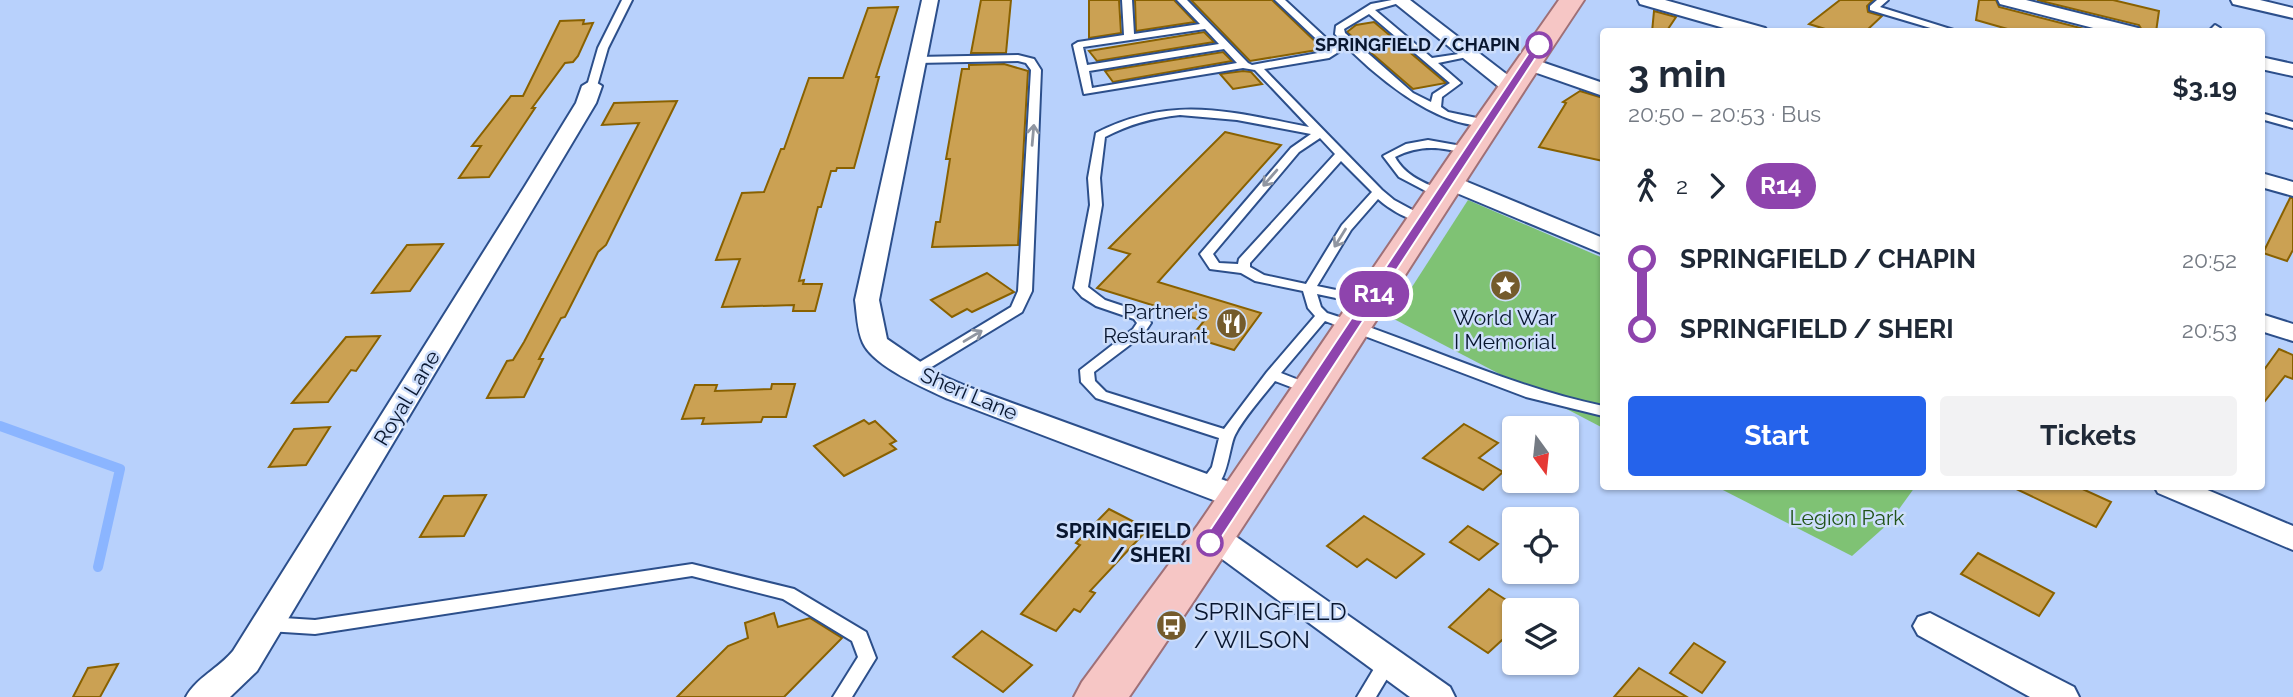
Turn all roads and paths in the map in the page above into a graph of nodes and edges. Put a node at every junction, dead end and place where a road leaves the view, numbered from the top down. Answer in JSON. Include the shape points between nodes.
{"nodes":[{"id":1,"x":627,"y":0,"type":"edge"},
{"id":2,"x":930,"y":0,"type":"edge"},
{"id":3,"x":1127,"y":0,"type":"edge"},
{"id":4,"x":1182,"y":0,"type":"edge"},
{"id":5,"x":1280,"y":0,"type":"edge"},
{"id":6,"x":1572,"y":0,"type":"edge"},
{"id":7,"x":1646,"y":0,"type":"edge"},
{"id":8,"x":1883,"y":0,"type":"edge"},
{"id":9,"x":2007,"y":0,"type":"edge"},
{"id":10,"x":2239,"y":0,"type":"edge"},
{"id":11,"x":1400,"y":1,"type":"edge"},
{"id":12,"x":1370,"y":10,"type":"junction"},
{"id":13,"x":2293,"y":13,"type":"edge"},
{"id":14,"x":1207,"y":26,"type":"junction"},
{"id":15,"x":1745,"y":28,"type":"edge"},
{"id":16,"x":1942,"y":28,"type":"edge"},
{"id":17,"x":2116,"y":28,"type":"edge"},
{"id":18,"x":1129,"y":37,"type":"junction"},
{"id":19,"x":1226,"y":46,"type":"junction"},
{"id":20,"x":1469,"y":54,"type":"junction"},
{"id":21,"x":917,"y":61,"type":"junction"},
{"id":22,"x":1430,"y":61,"type":"junction"},
{"id":23,"x":2265,"y":64,"type":"edge"},
{"id":24,"x":1244,"y":65,"type":"junction"},
{"id":25,"x":1258,"y":68,"type":"junction"},
{"id":26,"x":1083,"y":69,"type":"junction"},
{"id":27,"x":2293,"y":70,"type":"edge"},
{"id":28,"x":1519,"y":75,"type":"junction"},
{"id":29,"x":592,"y":86,"type":"joint"},
{"id":30,"x":1600,"y":89,"type":"edge"},
{"id":31,"x":1436,"y":108,"type":"junction"},
{"id":32,"x":2265,"y":117,"type":"edge"},
{"id":33,"x":2293,"y":125,"type":"edge"},
{"id":34,"x":1321,"y":133,"type":"junction"},
{"id":35,"x":1341,"y":154,"type":"junction"},
{"id":36,"x":1453,"y":174,"type":"junction"},
{"id":37,"x":2265,"y":181,"type":"edge"},
{"id":38,"x":2293,"y":189,"type":"edge"},
{"id":39,"x":1378,"y":192,"type":"junction"},
{"id":40,"x":1600,"y":246,"type":"edge"},
{"id":41,"x":1244,"y":269,"type":"junction"},
{"id":42,"x":1308,"y":289,"type":"junction"},
{"id":43,"x":1348,"y":314,"type":"junction"},
{"id":44,"x":2265,"y":323,"type":"edge"},
{"id":45,"x":2293,"y":333,"type":"edge"},
{"id":46,"x":915,"y":371,"type":"junction"},
{"id":47,"x":1272,"y":375,"type":"junction"},
{"id":48,"x":1311,"y":390,"type":"junction"},
{"id":49,"x":1600,"y":411,"type":"edge"},
{"id":50,"x":1227,"y":435,"type":"junction"},
{"id":51,"x":2178,"y":490,"type":"edge"},
{"id":52,"x":1223,"y":492,"type":"junction"},
{"id":53,"x":1214,"y":537,"type":"junction"},
{"id":54,"x":2293,"y":539,"type":"edge"},
{"id":55,"x":268,"y":624,"type":"junction"},
{"id":56,"x":1930,"y":626,"type":"dead end"},
{"id":57,"x":1388,"y":662,"type":"junction"},
{"id":58,"x":204,"y":697,"type":"edge"},
{"id":59,"x":842,"y":697,"type":"edge"},
{"id":60,"x":1100,"y":697,"type":"edge"},
{"id":61,"x":1366,"y":697,"type":"edge"},
{"id":62,"x":1437,"y":697,"type":"edge"},
{"id":63,"x":2061,"y":697,"type":"edge"}],
"edges":[{"from":1,"to":29,"type":"lane","via":[[603,48]]},
{"from":2,"to":21,"type":"street","name":"Sheri Lane"},
{"from":3,"to":18,"type":"lane"},
{"from":4,"to":14,"type":"lane"},
{"from":5,"to":25,"type":"lane","via":[[1335,51]]},
{"from":6,"to":28,"type":"main road"},
{"from":7,"to":15,"type":"street"},
{"from":8,"to":16,"type":"lane","via":[[1873,8]]},
{"from":9,"to":17,"type":"street"},
{"from":10,"to":13,"type":"street"},
{"from":11,"to":12,"type":"lane"},
{"from":11,"to":20,"type":"street"},
{"from":12,"to":22,"type":"lane"},
{"from":12,"to":31,"type":"lane","via":[[1339,28],[1339,34],[1409,95]]},
{"from":14,"to":18,"type":"lane"},
{"from":14,"to":19,"type":"lane"},
{"from":18,"to":26,"type":"lane","via":[[1077,45]]},
{"from":19,"to":24,"type":"lane"},
{"from":19,"to":26,"type":"lane"},
{"from":20,"to":22,"type":"lane"},
{"from":20,"to":28,"type":"street"},
{"from":21,"to":46,"type":"street","name":"Sheri Lane","via":[[867,300],[876,342]]},
{"from":46,"to":21,"type":"lane","one_way":true,"via":[[1017,309],[1025,291],[1036,70],[1030,61],[1018,58]]},
{"from":22,"to":31,"type":"lane","via":[[1456,83],[1437,96]]},
{"from":23,"to":27,"type":"street"},
{"from":24,"to":25,"type":"lane"},
{"from":24,"to":26,"type":"lane","via":[[1088,92]]},
{"from":25,"to":34,"type":"lane"},
{"from":28,"to":30,"type":"street"},
{"from":28,"to":36,"type":"main road"},
{"from":29,"to":55,"type":"street","name":"Royal Lane","via":[[586,103]]},
{"from":31,"to":36,"type":"lane","via":[[1445,115]]},
{"from":32,"to":33,"type":"lane"},
{"from":34,"to":35,"type":"lane"},
{"from":34,"to":41,"type":"lane","one_way":true,"via":[[1295,150],[1206,254],[1215,266]]},
{"from":34,"to":50,"type":"lane","via":[[1211,113],[1173,111],[1123,123],[1100,135],[1094,178],[1096,205],[1081,288],[1104,306],[1139,316],[1144,323],[1087,370],[1088,382],[1101,395]]},
{"from":35,"to":39,"type":"lane"},
{"from":35,"to":41,"type":"lane","via":[[1244,262]]},
{"from":36,"to":36,"type":"lane","via":[[1412,182],[1393,166],[1389,156],[1430,141]]},
{"from":36,"to":39,"type":"lane","via":[[1390,203]]},
{"from":36,"to":40,"type":"street"},
{"from":36,"to":43,"type":"main road"},
{"from":37,"to":38,"type":"street"},
{"from":39,"to":42,"type":"lane","one_way":true,"via":[[1346,228]]},
{"from":41,"to":42,"type":"lane","via":[[1260,278]]},
{"from":42,"to":43,"type":"lane"},
{"from":42,"to":43,"type":"lane","via":[[1315,308]]},
{"from":43,"to":47,"type":"lane"},
{"from":43,"to":48,"type":"main road"},
{"from":43,"to":49,"type":"lane","via":[[1493,380]]},
{"from":44,"to":45,"type":"street"},
{"from":46,"to":52,"type":"street","name":"Sheri Lane","via":[[958,393]]},
{"from":47,"to":48,"type":"lane"},
{"from":47,"to":50,"type":"lane"},
{"from":48,"to":52,"type":"main road"},
{"from":50,"to":52,"type":"lane","via":[[1220,468]]},
{"from":51,"to":54,"type":"street"},
{"from":52,"to":53,"type":"main road"},
{"from":53,"to":57,"type":"street"},
{"from":53,"to":60,"type":"main road"},
{"from":55,"to":58,"type":"street","name":"Royal Lane","via":[[234,674]]},
{"from":55,"to":59,"type":"lane","via":[[315,627],[692,570],[788,594],[860,637],[867,658]]},
{"from":56,"to":63,"type":"street"},
{"from":57,"to":61,"type":"lane"},
{"from":57,"to":62,"type":"street"}]}
